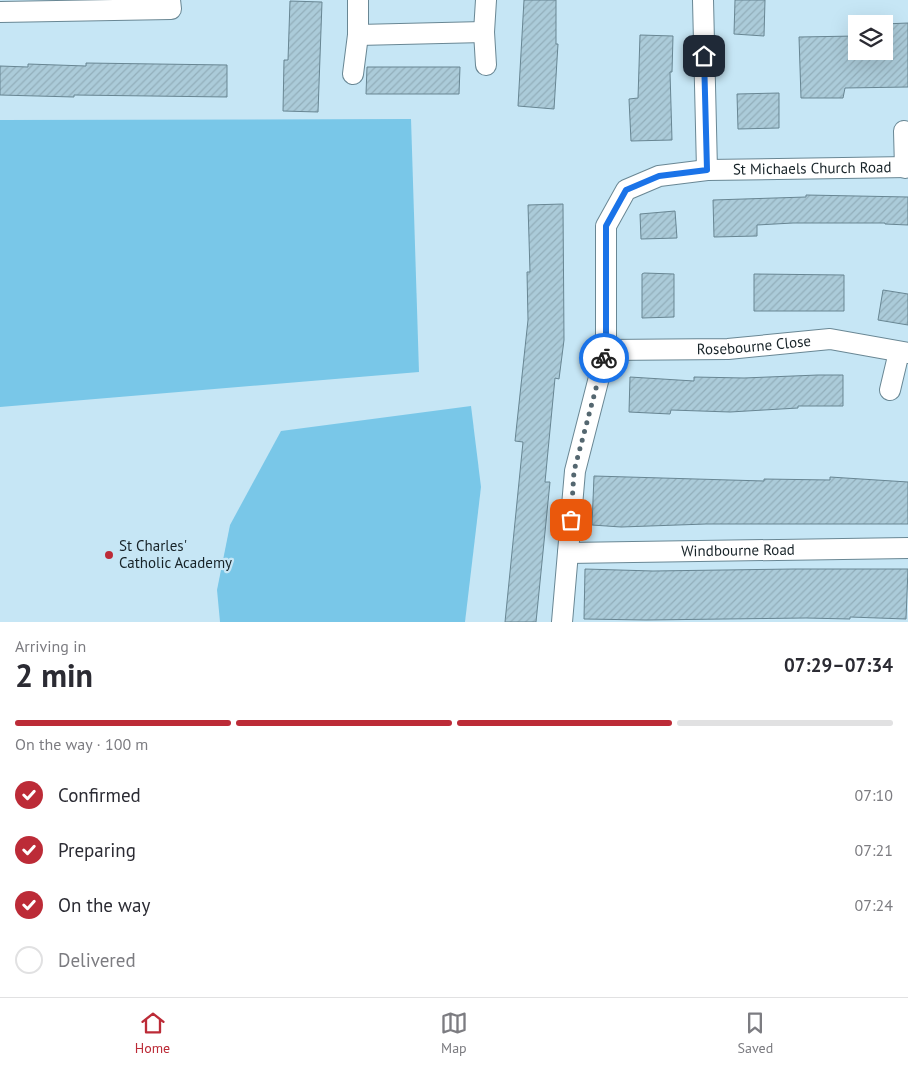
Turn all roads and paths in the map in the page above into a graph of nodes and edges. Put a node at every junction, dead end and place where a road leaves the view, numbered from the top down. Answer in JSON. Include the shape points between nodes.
{"nodes":[{"id":1,"x":170,"y":0,"type":"edge"},
{"id":2,"x":358,"y":0,"type":"edge"},
{"id":3,"x":486,"y":0,"type":"edge"},
{"id":4,"x":703,"y":0,"type":"edge"},
{"id":5,"x":0,"y":12,"type":"edge"},
{"id":6,"x":484,"y":32,"type":"junction"},
{"id":7,"x":358,"y":35,"type":"junction"},
{"id":8,"x":486,"y":65,"type":"dead end"},
{"id":9,"x":353,"y":74,"type":"dead end"},
{"id":10,"x":904,"y":131,"type":"dead end"},
{"id":11,"x":906,"y":167,"type":"edge"},
{"id":12,"x":707,"y":170,"type":"junction"},
{"id":13,"x":606,"y":350,"type":"junction"},
{"id":14,"x":903,"y":352,"type":"edge"},
{"id":15,"x":890,"y":390,"type":"dead end"},
{"id":16,"x":908,"y":548,"type":"edge"},
{"id":17,"x":568,"y":553,"type":"junction"},
{"id":18,"x":562,"y":622,"type":"edge"}],
"edges":[{"from":1,"to":5,"type":"street","via":[[170,10]]},
{"from":2,"to":7,"type":"street"},
{"from":3,"to":6,"type":"street"},
{"from":4,"to":12,"type":"street"},
{"from":6,"to":7,"type":"street"},
{"from":6,"to":8,"type":"street"},
{"from":7,"to":9,"type":"street"},
{"from":10,"to":11,"type":"street","name":"St Michaels Church Road"},
{"from":11,"to":12,"type":"street","name":"St Michaels Church Road"},
{"from":12,"to":13,"type":"street","name":"St Michaels Church Road","via":[[659,176],[626,190],[610,218],[606,226]]},
{"from":13,"to":14,"type":"street","name":"Rosebourne Close","via":[[728,349],[830,339]]},
{"from":13,"to":17,"type":"street","name":"St Michaels Church Road","via":[[574,471]]},
{"from":14,"to":15,"type":"street","name":"Rosebourne Close"},
{"from":16,"to":17,"type":"street","name":"Windbourne Road"},
{"from":17,"to":18,"type":"street","name":"St Michaels Church Road"}]}
